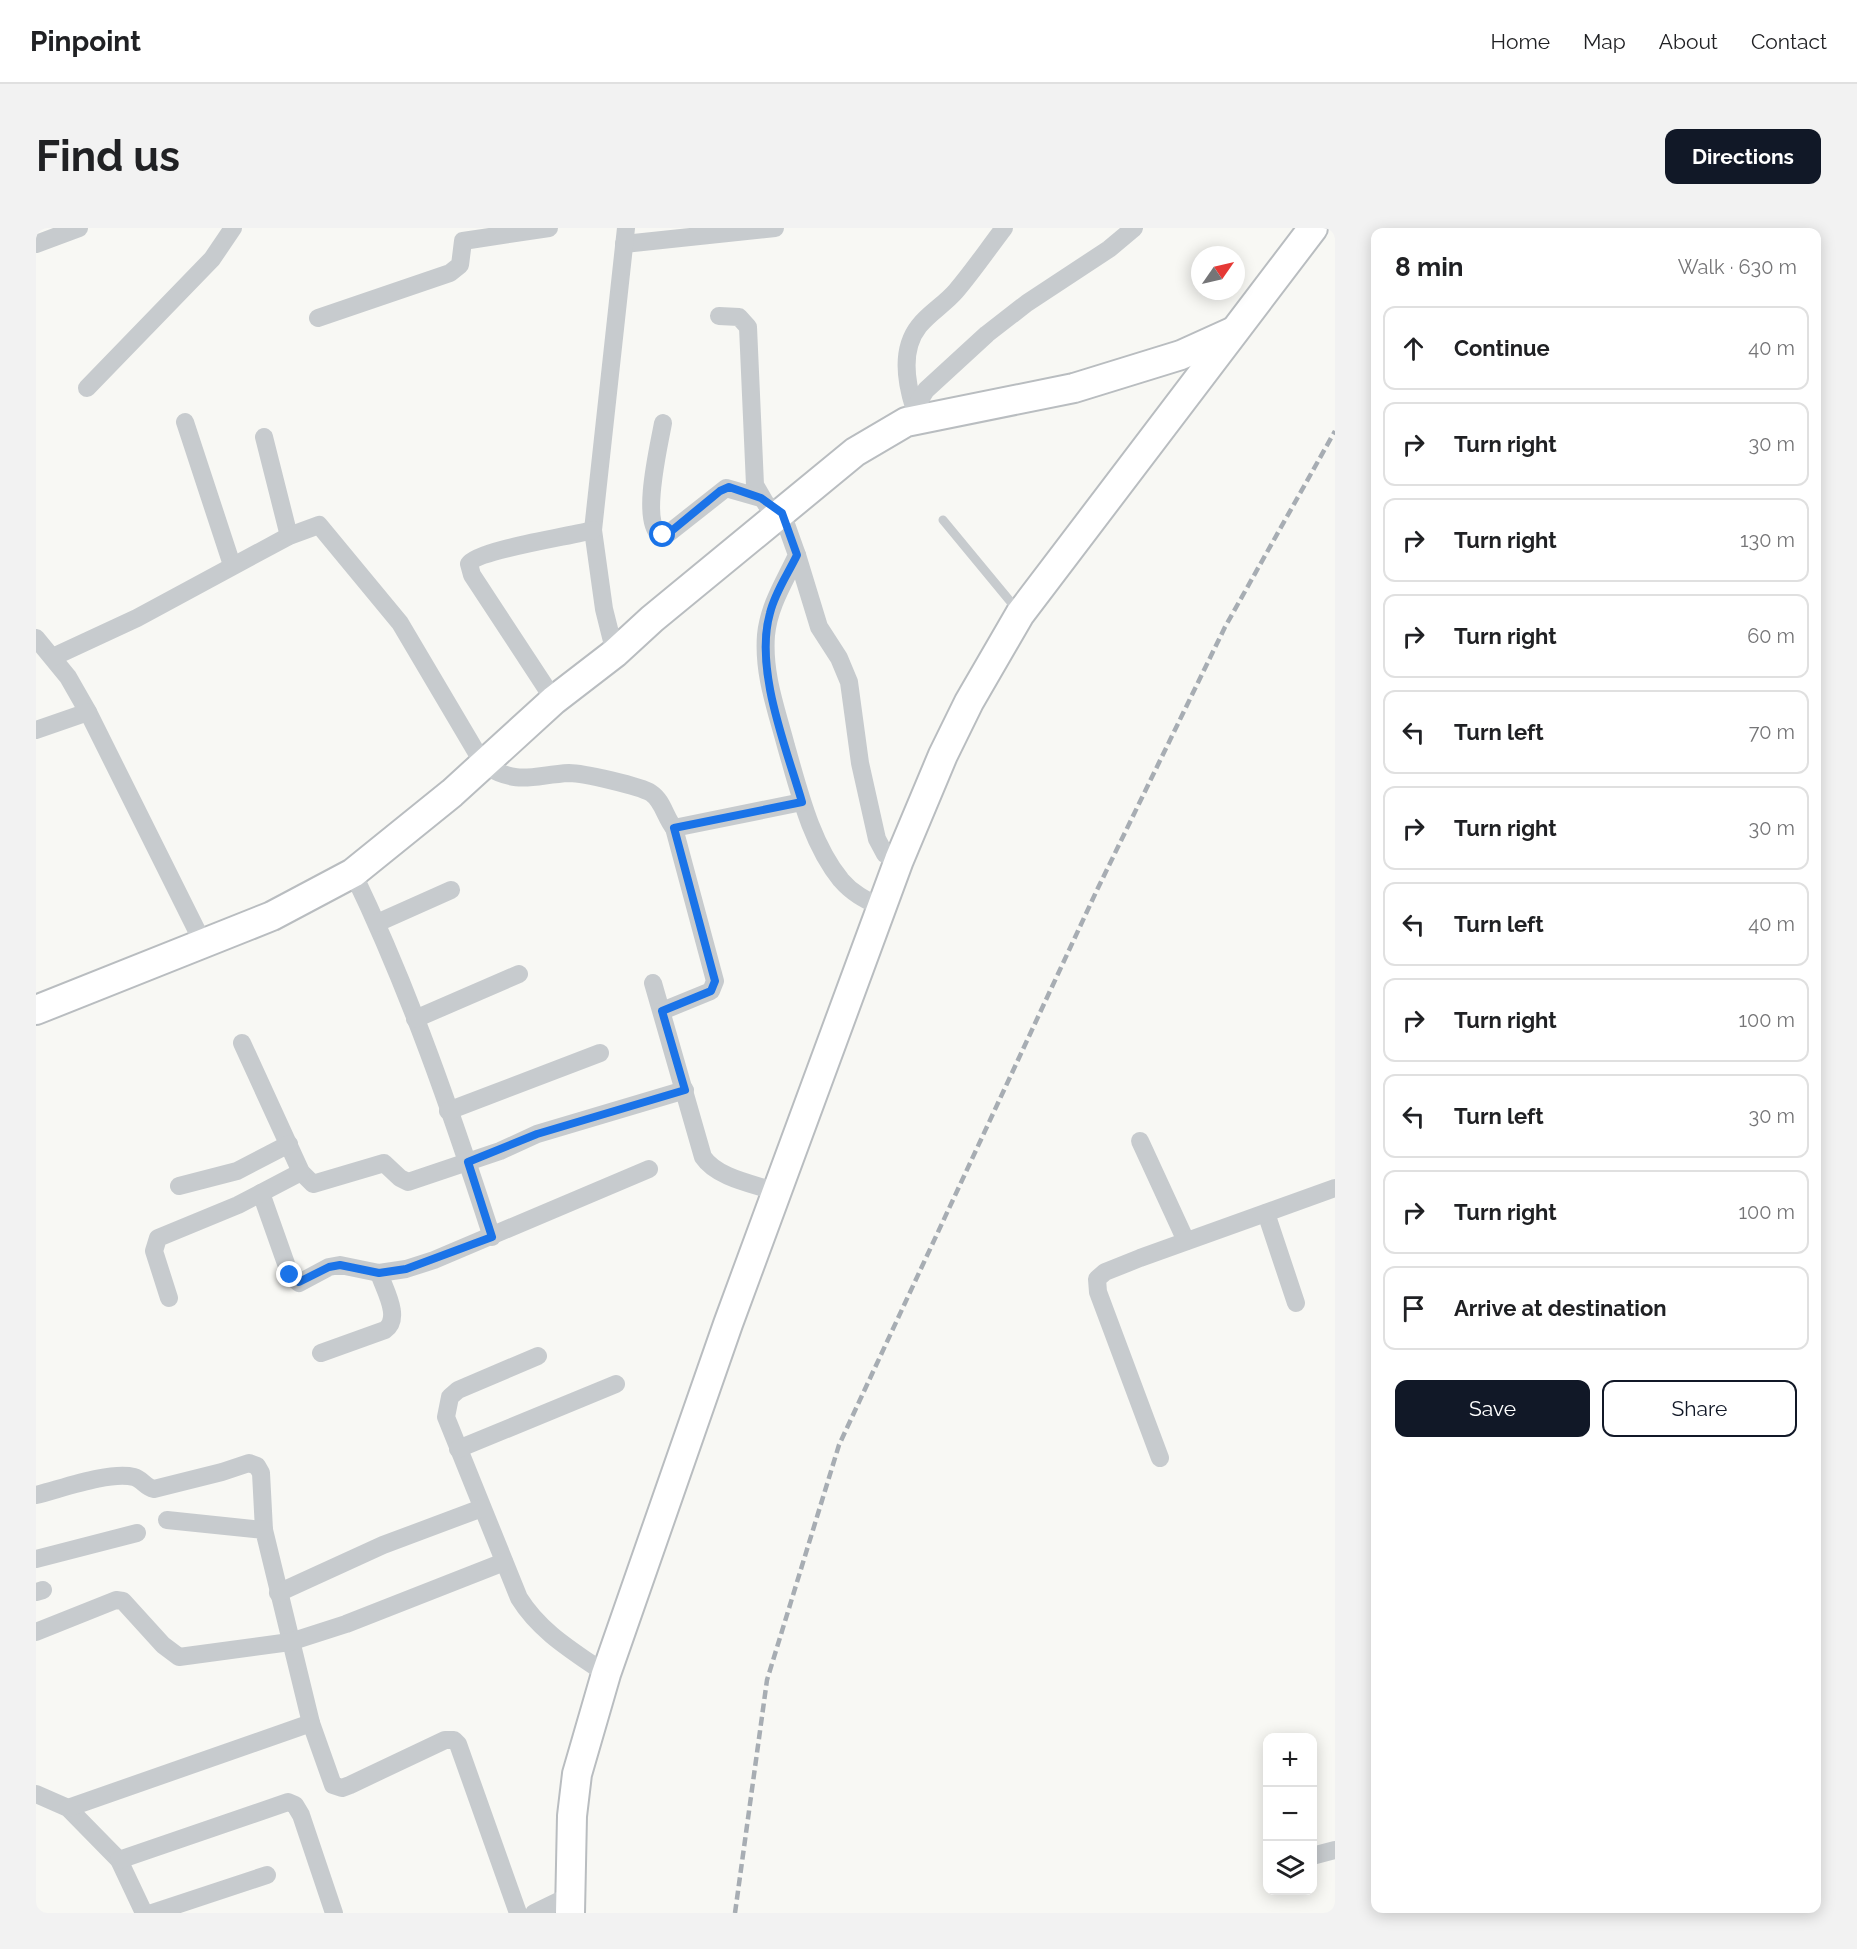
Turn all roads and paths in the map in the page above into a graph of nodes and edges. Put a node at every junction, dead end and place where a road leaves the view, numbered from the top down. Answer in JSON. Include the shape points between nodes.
{"nodes":[{"id":1,"x":79,"y":228,"type":"edge"},
{"id":2,"x":233,"y":228,"type":"edge"},
{"id":3,"x":549,"y":228,"type":"edge"},
{"id":4,"x":775,"y":228,"type":"edge"},
{"id":5,"x":1004,"y":228,"type":"edge"},
{"id":6,"x":1134,"y":228,"type":"edge"},
{"id":7,"x":1312,"y":228,"type":"edge"},
{"id":8,"x":60,"y":232,"type":"edge"},
{"id":9,"x":494,"y":232,"type":"edge"},
{"id":10,"x":625,"y":236,"type":"edge"},
{"id":11,"x":36,"y":244,"type":"edge"},
{"id":12,"x":719,"y":316,"type":"dead end"},
{"id":13,"x":318,"y":318,"type":"dead end"},
{"id":14,"x":1237,"y":330,"type":"junction"},
{"id":15,"x":87,"y":388,"type":"dead end"},
{"id":16,"x":910,"y":414,"type":"junction"},
{"id":17,"x":185,"y":422,"type":"dead end"},
{"id":18,"x":663,"y":423,"type":"dead end"},
{"id":19,"x":264,"y":437,"type":"dead end"},
{"id":20,"x":772,"y":505,"type":"junction"},
{"id":21,"x":943,"y":520,"type":"dead end"},
{"id":22,"x":593,"y":530,"type":"junction"},
{"id":23,"x":289,"y":536,"type":"junction"},
{"id":24,"x":797,"y":555,"type":"junction"},
{"id":25,"x":232,"y":565,"type":"junction"},
{"id":26,"x":1020,"y":614,"type":"junction"},
{"id":27,"x":36,"y":638,"type":"edge"},
{"id":28,"x":615,"y":653,"type":"junction"},
{"id":29,"x":53,"y":657,"type":"junction"},
{"id":30,"x":554,"y":700,"type":"junction"},
{"id":31,"x":88,"y":712,"type":"junction"},
{"id":32,"x":36,"y":730,"type":"edge"},
{"id":33,"x":484,"y":765,"type":"junction"},
{"id":34,"x":802,"y":802,"type":"junction"},
{"id":35,"x":674,"y":828,"type":"junction"},
{"id":36,"x":899,"y":860,"type":"junction"},
{"id":37,"x":353,"y":873,"type":"junction"},
{"id":38,"x":451,"y":890,"type":"dead end"},
{"id":39,"x":882,"y":908,"type":"junction"},
{"id":40,"x":377,"y":922,"type":"junction"},
{"id":41,"x":203,"y":943,"type":"junction"},
{"id":42,"x":519,"y":974,"type":"dead end"},
{"id":43,"x":653,"y":983,"type":"dead end"},
{"id":44,"x":36,"y":1010,"type":"edge"},
{"id":45,"x":662,"y":1011,"type":"junction"},
{"id":46,"x":415,"y":1019,"type":"junction"},
{"id":47,"x":242,"y":1042,"type":"dead end"},
{"id":48,"x":600,"y":1053,"type":"dead end"},
{"id":49,"x":685,"y":1090,"type":"junction"},
{"id":50,"x":448,"y":1111,"type":"junction"},
{"id":51,"x":1140,"y":1141,"type":"dead end"},
{"id":52,"x":289,"y":1144,"type":"junction"},
{"id":53,"x":468,"y":1162,"type":"junction"},
{"id":54,"x":649,"y":1169,"type":"dead end"},
{"id":55,"x":301,"y":1172,"type":"junction"},
{"id":56,"x":179,"y":1186,"type":"dead end"},
{"id":57,"x":1335,"y":1188,"type":"edge"},
{"id":58,"x":777,"y":1192,"type":"junction"},
{"id":59,"x":261,"y":1193,"type":"junction"},
{"id":60,"x":1266,"y":1213,"type":"junction"},
{"id":61,"x":492,"y":1237,"type":"junction"},
{"id":62,"x":1186,"y":1241,"type":"junction"},
{"id":63,"x":379,"y":1273,"type":"junction"},
{"id":64,"x":169,"y":1298,"type":"dead end"},
{"id":65,"x":1296,"y":1303,"type":"dead end"},
{"id":66,"x":321,"y":1353,"type":"dead end"},
{"id":67,"x":537,"y":1356,"type":"dead end"},
{"id":68,"x":616,"y":1384,"type":"dead end"},
{"id":69,"x":458,"y":1449,"type":"junction"},
{"id":70,"x":1160,"y":1458,"type":"dead end"},
{"id":71,"x":36,"y":1495,"type":"edge"},
{"id":72,"x":482,"y":1508,"type":"junction"},
{"id":73,"x":167,"y":1520,"type":"dead end"},
{"id":74,"x":264,"y":1530,"type":"junction"},
{"id":75,"x":137,"y":1533,"type":"dead end"},
{"id":76,"x":36,"y":1559,"type":"edge"},
{"id":77,"x":504,"y":1562,"type":"junction"},
{"id":78,"x":278,"y":1593,"type":"junction"},
{"id":79,"x":36,"y":1632,"type":"edge"},
{"id":80,"x":290,"y":1642,"type":"junction"},
{"id":81,"x":606,"y":1674,"type":"junction"},
{"id":82,"x":311,"y":1723,"type":"junction"},
{"id":83,"x":36,"y":1794,"type":"edge"},
{"id":84,"x":68,"y":1808,"type":"junction"},
{"id":85,"x":1335,"y":1850,"type":"edge"},
{"id":86,"x":1317,"y":1855,"type":"edge"},
{"id":87,"x":119,"y":1860,"type":"junction"},
{"id":88,"x":267,"y":1875,"type":"dead end"},
{"id":89,"x":570,"y":1905,"type":"edge"},
{"id":90,"x":144,"y":1913,"type":"edge"},
{"id":91,"x":152,"y":1913,"type":"edge"},
{"id":92,"x":334,"y":1913,"type":"edge"},
{"id":93,"x":518,"y":1913,"type":"edge"},
{"id":94,"x":534,"y":1913,"type":"edge"}],
"edges":[{"from":1,"to":8,"type":"street"},
{"from":2,"to":15,"type":"street","via":[[212,258]]},
{"from":3,"to":9,"type":"street"},
{"from":4,"to":10,"type":"street"},
{"from":5,"to":16,"type":"street","via":[[956,291],[918,327],[907,358]]},
{"from":6,"to":16,"type":"street","via":[[987,334],[927,390]]},
{"from":7,"to":14,"type":"highway"},
{"from":8,"to":11,"type":"street"},
{"from":9,"to":13,"type":"street","via":[[463,241],[459,265],[450,273]]},
{"from":10,"to":22,"type":"street"},
{"from":12,"to":20,"type":"street","via":[[740,317],[748,327],[754,474]]},
{"from":14,"to":16,"type":"highway","via":[[1180,355],[1074,388]]},
{"from":14,"to":26,"type":"highway"},
{"from":16,"to":20,"type":"highway"},
{"from":17,"to":25,"type":"street"},
{"from":18,"to":20,"type":"street","via":[[651,498],[653,525],[659,534],[669,533],[726,488]]},
{"from":19,"to":23,"type":"street"},
{"from":20,"to":24,"type":"street"},
{"from":20,"to":28,"type":"highway"},
{"from":21,"to":26,"type":"lane"},
{"from":22,"to":28,"type":"street","via":[[604,609]]},
{"from":22,"to":30,"type":"street","via":[[498,550],[469,564],[472,575]]},
{"from":23,"to":25,"type":"street"},
{"from":23,"to":33,"type":"street","via":[[313,525],[324,528],[400,623]]},
{"from":24,"to":34,"type":"street","via":[[770,613],[765,657],[770,693]]},
{"from":24,"to":36,"type":"street","via":[[819,627],[839,657],[849,682],[860,763],[877,839],[885,854]]},
{"from":25,"to":29,"type":"street","via":[[137,618]]},
{"from":26,"to":36,"type":"highway","via":[[969,702]]},
{"from":27,"to":29,"type":"street"},
{"from":28,"to":30,"type":"highway"},
{"from":29,"to":31,"type":"street"},
{"from":30,"to":33,"type":"highway"},
{"from":31,"to":32,"type":"street"},
{"from":31,"to":41,"type":"street"},
{"from":33,"to":35,"type":"street","via":[[521,780],[570,773],[641,788],[658,800]]},
{"from":33,"to":37,"type":"highway"},
{"from":34,"to":35,"type":"street"},
{"from":34,"to":39,"type":"street","via":[[840,879],[856,896]]},
{"from":35,"to":45,"type":"street","via":[[715,981],[711,991]]},
{"from":36,"to":39,"type":"highway"},
{"from":37,"to":40,"type":"street"},
{"from":37,"to":41,"type":"highway","via":[[272,916]]},
{"from":38,"to":40,"type":"street"},
{"from":39,"to":58,"type":"highway"},
{"from":40,"to":46,"type":"street"},
{"from":41,"to":44,"type":"highway"},
{"from":42,"to":46,"type":"street"},
{"from":43,"to":45,"type":"street"},
{"from":45,"to":49,"type":"street"},
{"from":46,"to":50,"type":"street"},
{"from":47,"to":52,"type":"street"},
{"from":48,"to":50,"type":"street"},
{"from":49,"to":53,"type":"street","via":[[537,1134]]},
{"from":49,"to":58,"type":"street","via":[[707,1163],[720,1172]]},
{"from":50,"to":53,"type":"street"},
{"from":51,"to":62,"type":"street"},
{"from":52,"to":55,"type":"street"},
{"from":52,"to":56,"type":"street","via":[[237,1171]]},
{"from":53,"to":55,"type":"street","via":[[408,1182],[384,1162],[318,1184],[309,1182]]},
{"from":53,"to":61,"type":"street"},
{"from":54,"to":61,"type":"street"},
{"from":55,"to":59,"type":"street"},
{"from":57,"to":60,"type":"street"},
{"from":58,"to":81,"type":"highway"},
{"from":59,"to":63,"type":"street","via":[[290,1275],[296,1282],[340,1265]]},
{"from":59,"to":64,"type":"street","via":[[158,1238],[154,1251]]},
{"from":60,"to":62,"type":"street"},
{"from":60,"to":65,"type":"street"},
{"from":61,"to":63,"type":"street","via":[[406,1269]]},
{"from":62,"to":70,"type":"street","via":[[1105,1272],[1097,1279],[1098,1292]]},
{"from":63,"to":66,"type":"street","via":[[392,1324]]},
{"from":67,"to":69,"type":"street","via":[[450,1397],[446,1417]]},
{"from":68,"to":69,"type":"street"},
{"from":69,"to":72,"type":"street"},
{"from":71,"to":74,"type":"street","via":[[118,1477],[137,1478],[154,1488],[249,1462],[261,1473]]},
{"from":72,"to":77,"type":"street"},
{"from":72,"to":78,"type":"street","via":[[383,1545]]},
{"from":73,"to":74,"type":"street"},
{"from":74,"to":78,"type":"street"},
{"from":75,"to":76,"type":"street"},
{"from":77,"to":80,"type":"street"},
{"from":77,"to":81,"type":"street","via":[[530,1617]]},
{"from":78,"to":80,"type":"street"},
{"from":79,"to":80,"type":"street","via":[[116,1600],[123,1601],[179,1657]]},
{"from":80,"to":82,"type":"street"},
{"from":81,"to":89,"type":"highway","via":[[577,1774]]},
{"from":82,"to":84,"type":"street"},
{"from":82,"to":93,"type":"street","via":[[330,1780],[342,1788],[445,1740],[454,1740],[460,1747]]},
{"from":83,"to":84,"type":"street"},
{"from":84,"to":87,"type":"street"},
{"from":85,"to":86,"type":"street"},
{"from":87,"to":90,"type":"street"},
{"from":87,"to":92,"type":"street","via":[[288,1802],[301,1815]]},
{"from":88,"to":91,"type":"street"},
{"from":89,"to":94,"type":"street"}]}
